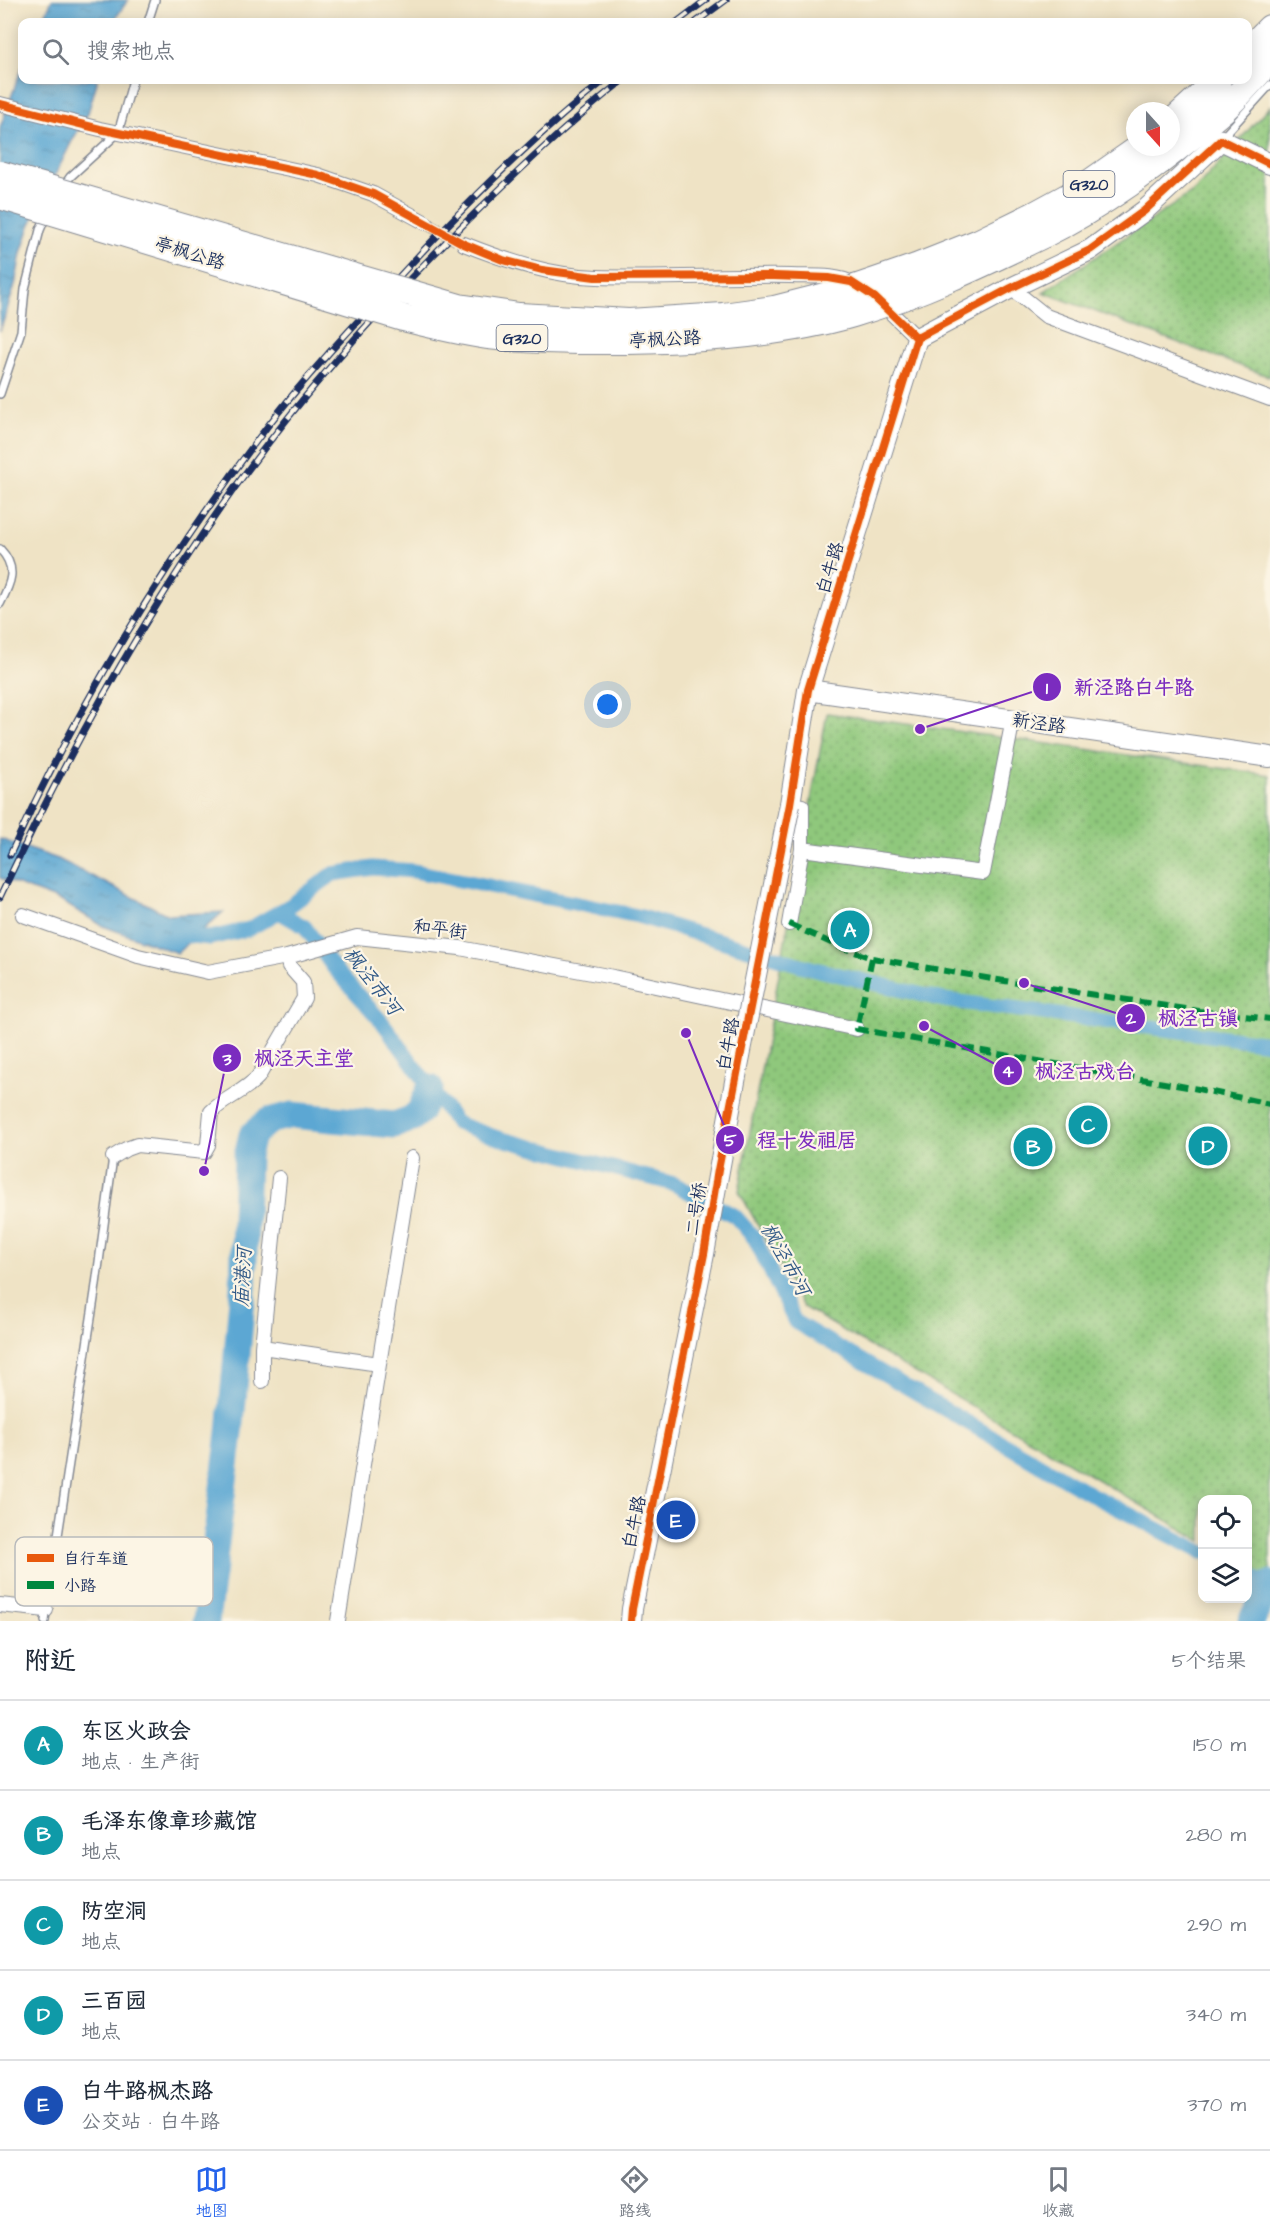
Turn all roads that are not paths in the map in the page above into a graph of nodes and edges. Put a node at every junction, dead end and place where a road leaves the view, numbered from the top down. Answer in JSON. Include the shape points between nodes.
{"nodes":[{"id":1,"x":155,"y":0,"type":"edge"},
{"id":2,"x":149,"y":18,"type":"edge"},
{"id":3,"x":1270,"y":28,"type":"edge"},
{"id":4,"x":1252,"y":46,"type":"edge"},
{"id":5,"x":1270,"y":60,"type":"edge"},
{"id":6,"x":1252,"y":79,"type":"edge"},
{"id":7,"x":132,"y":84,"type":"edge"},
{"id":8,"x":1214,"y":84,"type":"edge"},
{"id":9,"x":1247,"y":84,"type":"edge"},
{"id":10,"x":1270,"y":85,"type":"edge"},
{"id":11,"x":0,"y":104,"type":"edge"},
{"id":12,"x":1180,"y":115,"type":"edge"},
{"id":13,"x":118,"y":133,"type":"junction"},
{"id":14,"x":1221,"y":140,"type":"junction"},
{"id":15,"x":1128,"y":156,"type":"edge"},
{"id":16,"x":1270,"y":164,"type":"edge"},
{"id":17,"x":0,"y":174,"type":"edge"},
{"id":18,"x":0,"y":196,"type":"edge"},
{"id":19,"x":426,"y":223,"type":"tunnel mouth"},
{"id":20,"x":1040,"y":225,"type":"junction"},
{"id":21,"x":464,"y":244,"type":"tunnel mouth"},
{"id":22,"x":1011,"y":288,"type":"junction"},
{"id":23,"x":917,"y":338,"type":"junction"},
{"id":24,"x":0,"y":394,"type":"edge"},
{"id":25,"x":1270,"y":399,"type":"edge"},
{"id":26,"x":0,"y":549,"type":"edge"},
{"id":27,"x":0,"y":604,"type":"edge"},
{"id":28,"x":808,"y":690,"type":"junction"},
{"id":29,"x":1013,"y":719,"type":"junction"},
{"id":30,"x":1270,"y":757,"type":"edge"},
{"id":31,"x":790,"y":804,"type":"junction"},
{"id":32,"x":802,"y":849,"type":"junction"},
{"id":33,"x":23,"y":915,"type":"dead end"},
{"id":34,"x":789,"y":924,"type":"dead end"},
{"id":35,"x":294,"y":955,"type":"junction"},
{"id":36,"x":857,"y":1029,"type":"dead end"},
{"id":37,"x":113,"y":1157,"type":"joint"},
{"id":38,"x":412,"y":1158,"type":"dead end"},
{"id":39,"x":718,"y":1170,"type":"joint"},
{"id":40,"x":279,"y":1178,"type":"dead end"},
{"id":41,"x":704,"y":1254,"type":"joint"},
{"id":42,"x":262,"y":1347,"type":"junction"},
{"id":43,"x":379,"y":1364,"type":"junction"},
{"id":44,"x":262,"y":1381,"type":"dead end"},
{"id":45,"x":58,"y":1537,"type":"edge"},
{"id":46,"x":0,"y":1605,"type":"edge"},
{"id":47,"x":46,"y":1616,"type":"edge"},
{"id":48,"x":338,"y":1621,"type":"edge"},
{"id":49,"x":631,"y":1621,"type":"edge"}],
"edges":[{"from":1,"to":2,"type":"lane"},
{"from":3,"to":4,"type":"highway"},
{"from":5,"to":6,"type":"highway","name":"亭枫公路","number":"G320"},
{"from":7,"to":13,"type":"lane"},
{"from":8,"to":12,"type":"highway"},
{"from":9,"to":20,"type":"highway","name":"亭枫公路","number":"G320","via":[[1224,109],[1116,193]]},
{"from":10,"to":14,"type":"lane"},
{"from":11,"to":13,"type":"street"},
{"from":13,"to":19,"type":"street","via":[[318,176],[373,194]]},
{"from":13,"to":24,"type":"lane","via":[[70,177],[53,200],[25,289],[21,331]]},
{"from":14,"to":16,"type":"street"},
{"from":14,"to":22,"type":"street","via":[[1144,211],[1090,250]]},
{"from":15,"to":20,"type":"highway","name":"亭枫公路","number":"G320","via":[[1078,191]]},
{"from":17,"to":20,"type":"highway","name":"亭枫公路","number":"G320","bridge":true,"via":[[459,308],[519,316],[629,322],[723,316],[813,300]]},
{"from":18,"to":20,"type":"highway","name":"亭枫公路","number":"G320","bridge":true,"via":[[403,318],[488,336],[557,340],[631,342],[707,337],[773,330],[851,314],[971,270]]},
{"from":21,"to":23,"type":"street","via":[[542,270],[595,277],[774,276],[851,282],[874,297]]},
{"from":22,"to":23,"type":"street"},
{"from":22,"to":25,"type":"street","via":[[1046,316]]},
{"from":23,"to":28,"type":"street","name":"白牛路"},
{"from":26,"to":27,"type":"lane","via":[[10,560],[11,570],[9,586]]},
{"from":28,"to":29,"type":"street","name":"新泾路"},
{"from":28,"to":31,"type":"street","name":"白牛路"},
{"from":29,"to":30,"type":"street","name":"新泾路"},
{"from":29,"to":32,"type":"street","via":[[983,873]]},
{"from":31,"to":32,"type":"street","via":[[802,806]]},
{"from":31,"to":39,"type":"street","name":"白牛路","bridge":true},
{"from":32,"to":34,"type":"street"},
{"from":33,"to":35,"type":"street","name":"和平街","via":[[138,957],[208,972]]},
{"from":35,"to":36,"type":"street","name":"和平街","via":[[357,937],[460,948]]},
{"from":35,"to":37,"type":"street","via":[[289,966],[303,982],[304,998],[258,1077],[211,1112],[204,1152],[137,1145]]},
{"from":37,"to":45,"type":"lane"},
{"from":38,"to":43,"type":"street"},
{"from":39,"to":41,"type":"street","name":"二号桥"},
{"from":40,"to":42,"type":"street"},
{"from":41,"to":49,"type":"street","name":"白牛路"},
{"from":42,"to":43,"type":"street"},
{"from":42,"to":44,"type":"street"},
{"from":43,"to":48,"type":"street"},
{"from":46,"to":47,"type":"street"}]}
